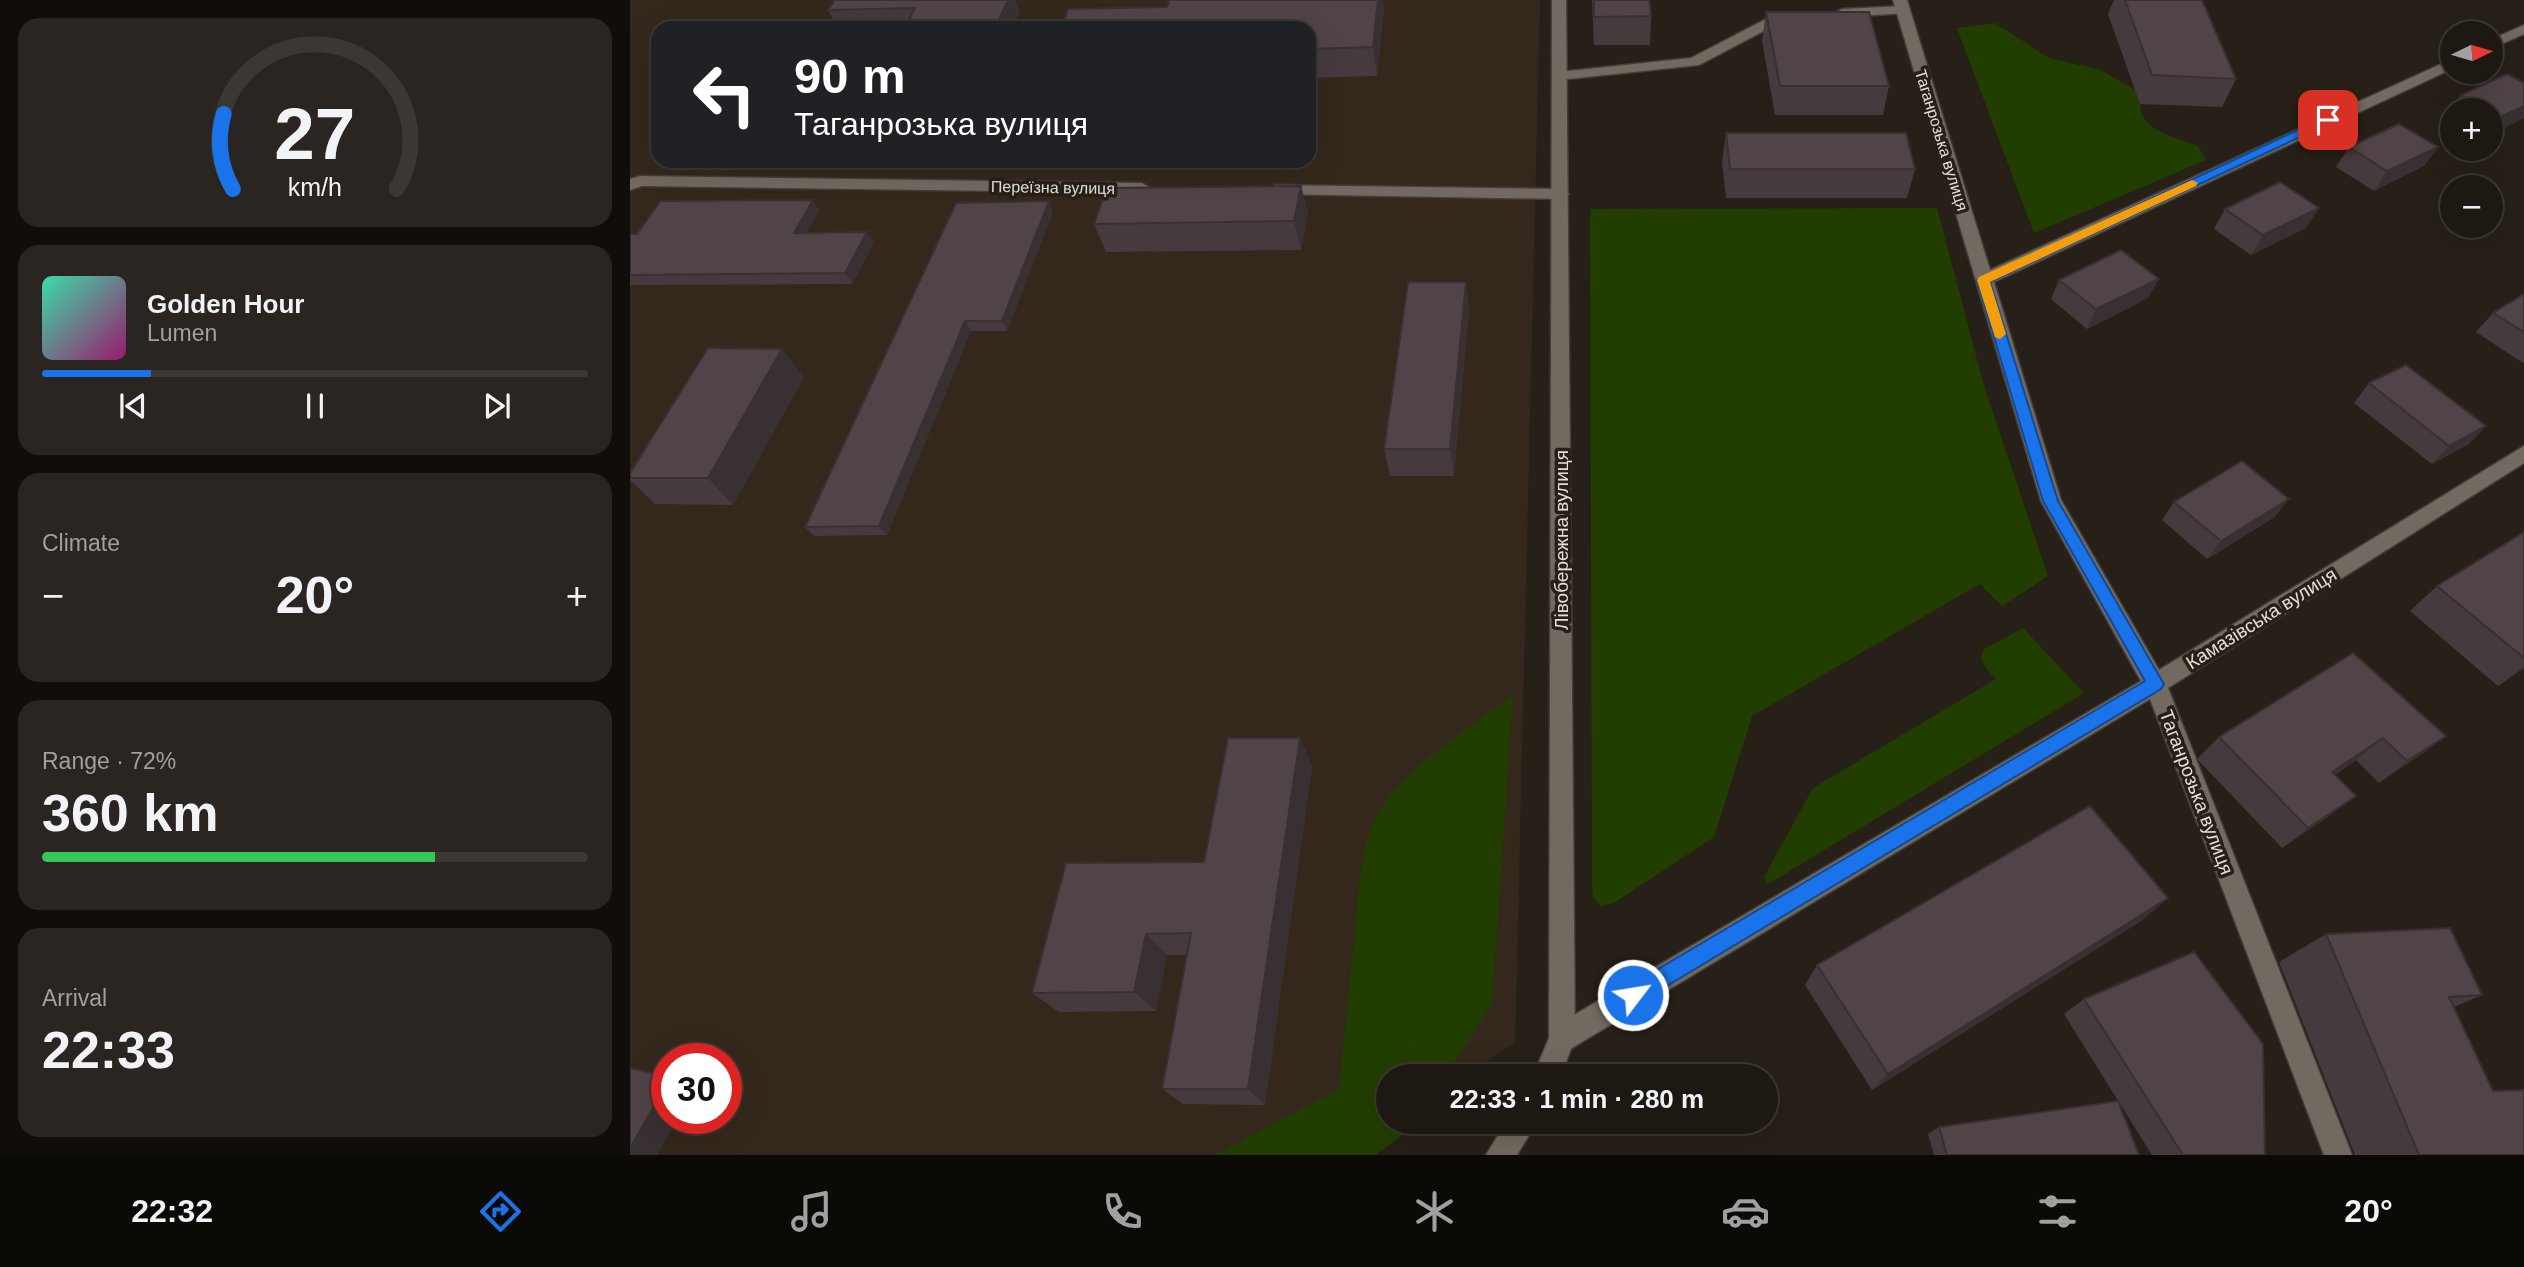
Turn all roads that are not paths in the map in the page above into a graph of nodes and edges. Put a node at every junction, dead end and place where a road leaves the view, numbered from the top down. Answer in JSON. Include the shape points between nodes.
{"nodes":[{"id":1,"x":1559,"y":0,"type":"edge"},
{"id":2,"x":1902,"y":5,"type":"edge"},
{"id":3,"x":1826,"y":14,"type":"edge"},
{"id":4,"x":1800,"y":16,"type":"edge"},
{"id":5,"x":2524,"y":29,"type":"edge"},
{"id":6,"x":2503,"y":39,"type":"edge"},
{"id":7,"x":2440,"y":69,"type":"edge"},
{"id":8,"x":1559,"y":76,"type":"junction"},
{"id":9,"x":630,"y":185,"type":"edge"},
{"id":10,"x":1156,"y":188,"type":"edge"},
{"id":11,"x":1254,"y":190,"type":"edge"},
{"id":12,"x":1561,"y":194,"type":"junction"},
{"id":13,"x":1983,"y":280,"type":"junction"},
{"id":14,"x":2524,"y":453,"type":"edge"},
{"id":15,"x":2155,"y":684,"type":"junction"},
{"id":16,"x":1562,"y":1038,"type":"junction"},
{"id":17,"x":1552,"y":1064,"type":"edge"},
{"id":18,"x":1515,"y":1134,"type":"edge"},
{"id":19,"x":1500,"y":1155,"type":"edge"},
{"id":20,"x":2338,"y":1155,"type":"edge"}],
"edges":[{"from":1,"to":8,"type":"street","name":"Лівобережна вулиця"},
{"from":2,"to":3,"type":"street"},
{"from":2,"to":13,"type":"street","name":"Таганрозька вулиця"},
{"from":4,"to":8,"type":"street","via":[[1773,21],[1694,62]]},
{"from":5,"to":6,"type":"street"},
{"from":7,"to":13,"type":"street"},
{"from":8,"to":12,"type":"street","name":"Лівобережна вулиця"},
{"from":9,"to":10,"type":"street","name":"Переїзна вулиця","via":[[640,181]]},
{"from":11,"to":12,"type":"street"},
{"from":12,"to":16,"type":"street","name":"Лівобережна вулиця"},
{"from":13,"to":15,"type":"street","name":"Таганрозька вулиця","via":[[2050,501]]},
{"from":14,"to":15,"type":"street","name":"Камазівська вулиця"},
{"from":15,"to":16,"type":"street","name":"Камазівська вулиця"},
{"from":15,"to":20,"type":"street","name":"Таганрозька вулиця"},
{"from":16,"to":17,"type":"street","name":"Лівобережна вулиця"},
{"from":18,"to":19,"type":"street"}]}
